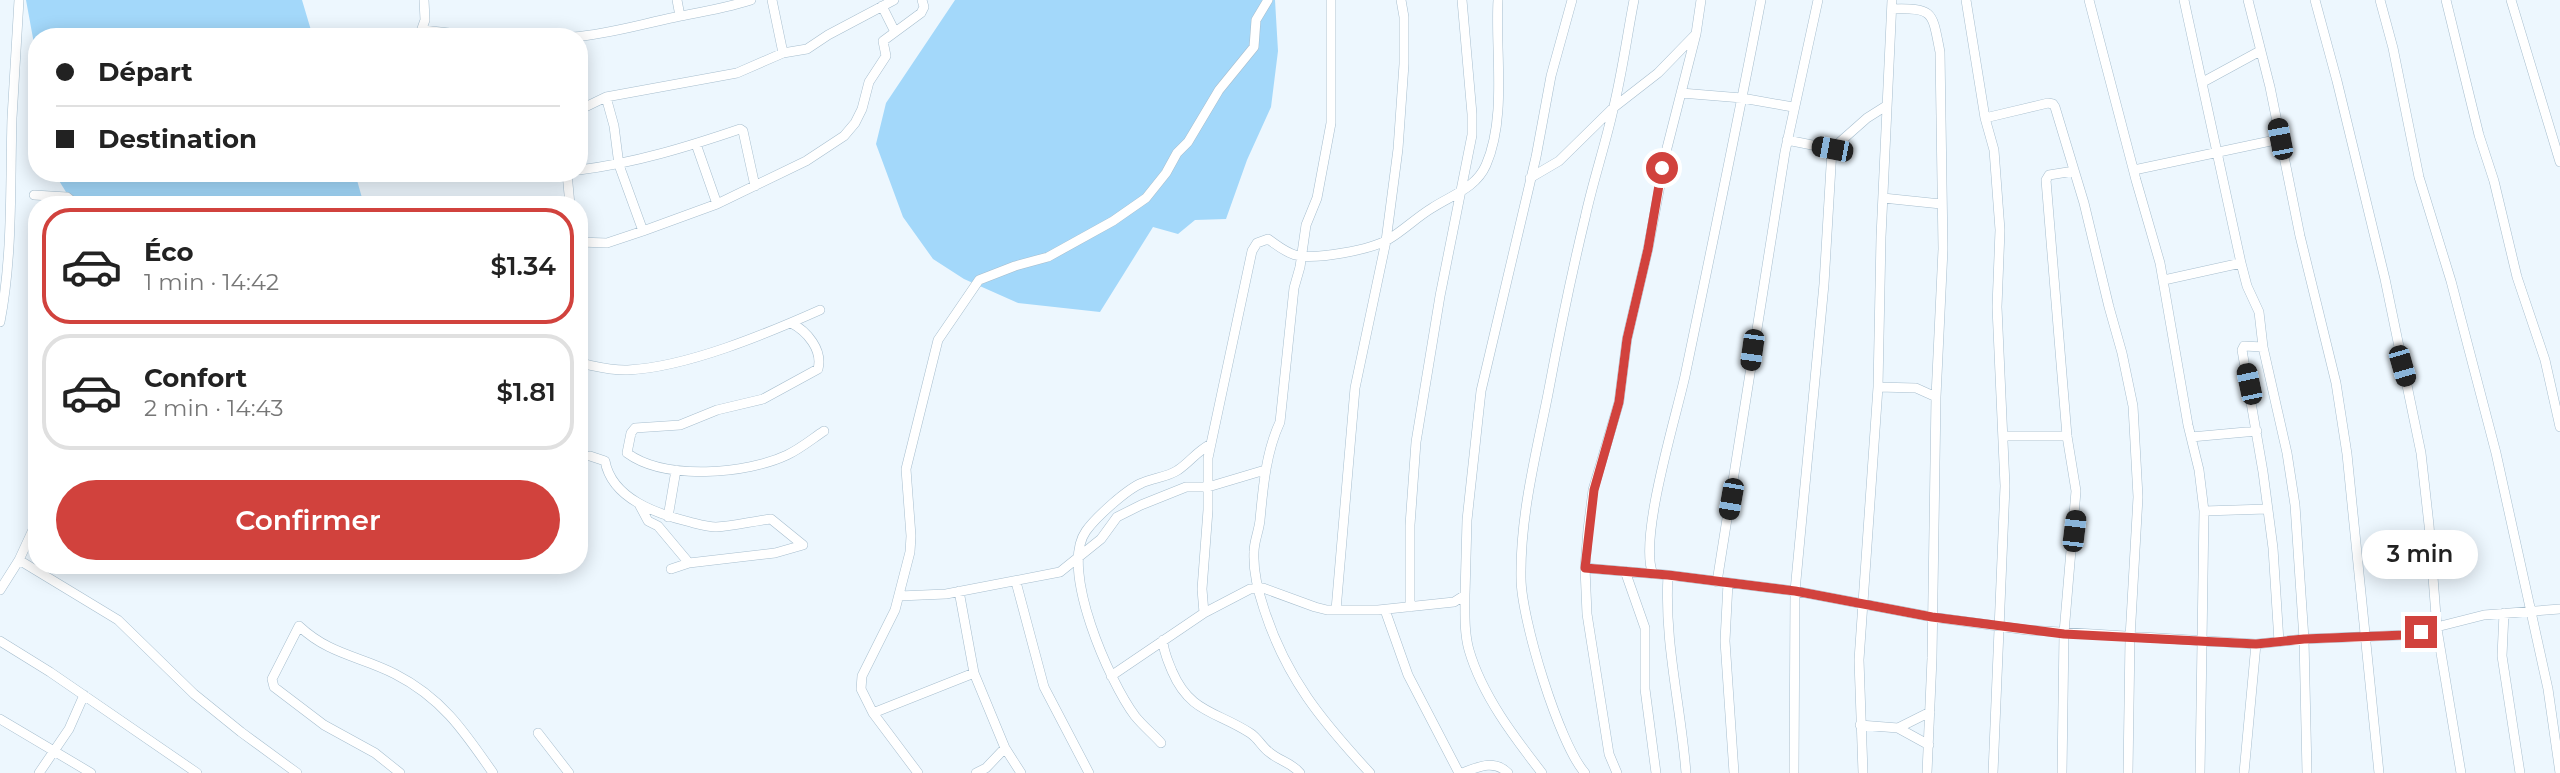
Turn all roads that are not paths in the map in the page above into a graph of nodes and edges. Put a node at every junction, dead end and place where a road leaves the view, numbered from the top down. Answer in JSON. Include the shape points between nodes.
{"nodes":[{"id":1,"x":19,"y":0,"type":"edge"},
{"id":2,"x":424,"y":0,"type":"edge"},
{"id":3,"x":677,"y":0,"type":"edge"},
{"id":4,"x":751,"y":0,"type":"edge"},
{"id":5,"x":772,"y":0,"type":"edge"},
{"id":6,"x":894,"y":0,"type":"edge"},
{"id":7,"x":922,"y":0,"type":"edge"},
{"id":8,"x":1268,"y":0,"type":"edge"},
{"id":9,"x":1331,"y":0,"type":"edge"},
{"id":10,"x":1401,"y":0,"type":"edge"},
{"id":11,"x":1462,"y":0,"type":"edge"},
{"id":12,"x":1498,"y":0,"type":"edge"},
{"id":13,"x":1573,"y":0,"type":"edge"},
{"id":14,"x":1634,"y":0,"type":"edge"},
{"id":15,"x":1701,"y":0,"type":"edge"},
{"id":16,"x":1761,"y":0,"type":"edge"},
{"id":17,"x":1818,"y":0,"type":"edge"},
{"id":18,"x":1966,"y":0,"type":"edge"},
{"id":19,"x":2089,"y":0,"type":"edge"},
{"id":20,"x":2184,"y":0,"type":"edge"},
{"id":21,"x":2248,"y":0,"type":"edge"},
{"id":22,"x":2315,"y":0,"type":"edge"},
{"id":23,"x":2380,"y":0,"type":"edge"},
{"id":24,"x":2446,"y":0,"type":"edge"},
{"id":25,"x":2511,"y":0,"type":"edge"},
{"id":26,"x":1892,"y":5,"type":"edge"},
{"id":27,"x":882,"y":6,"type":"junction"},
{"id":28,"x":680,"y":16,"type":"junction"},
{"id":29,"x":421,"y":28,"type":"edge"},
{"id":30,"x":895,"y":32,"type":"junction"},
{"id":31,"x":1696,"y":34,"type":"junction"},
{"id":32,"x":588,"y":36,"type":"edge"},
{"id":33,"x":2260,"y":51,"type":"junction"},
{"id":34,"x":783,"y":53,"type":"junction"},
{"id":35,"x":2203,"y":82,"type":"junction"},
{"id":36,"x":1681,"y":93,"type":"junction"},
{"id":37,"x":606,"y":97,"type":"junction"},
{"id":38,"x":1742,"y":98,"type":"junction"},
{"id":39,"x":588,"y":106,"type":"edge"},
{"id":40,"x":1886,"y":106,"type":"junction"},
{"id":41,"x":1793,"y":107,"type":"junction"},
{"id":42,"x":1614,"y":108,"type":"junction"},
{"id":43,"x":1985,"y":118,"type":"junction"},
{"id":44,"x":2280,"y":139,"type":"junction"},
{"id":45,"x":1787,"y":140,"type":"junction"},
{"id":46,"x":696,"y":144,"type":"junction"},
{"id":47,"x":1832,"y":149,"type":"junction"},
{"id":48,"x":2217,"y":152,"type":"junction"},
{"id":49,"x":2560,"y":162,"type":"edge"},
{"id":50,"x":619,"y":165,"type":"junction"},
{"id":51,"x":588,"y":169,"type":"edge"},
{"id":52,"x":2134,"y":170,"type":"junction"},
{"id":53,"x":2074,"y":172,"type":"junction"},
{"id":54,"x":1530,"y":178,"type":"junction"},
{"id":55,"x":755,"y":186,"type":"junction"},
{"id":56,"x":1462,"y":192,"type":"junction"},
{"id":57,"x":33,"y":195,"type":"dead end"},
{"id":58,"x":50,"y":196,"type":"edge"},
{"id":59,"x":1883,"y":198,"type":"junction"},
{"id":60,"x":717,"y":204,"type":"junction"},
{"id":61,"x":1941,"y":204,"type":"junction"},
{"id":62,"x":643,"y":231,"type":"junction"},
{"id":63,"x":1386,"y":241,"type":"junction"},
{"id":64,"x":588,"y":242,"type":"edge"},
{"id":65,"x":1302,"y":256,"type":"junction"},
{"id":66,"x":2241,"y":263,"type":"junction"},
{"id":67,"x":2164,"y":280,"type":"junction"},
{"id":68,"x":820,"y":310,"type":"dead end"},
{"id":69,"x":0,"y":322,"type":"edge"},
{"id":70,"x":791,"y":323,"type":"junction"},
{"id":71,"x":2263,"y":347,"type":"junction"},
{"id":72,"x":588,"y":364,"type":"edge"},
{"id":73,"x":1878,"y":387,"type":"junction"},
{"id":74,"x":1936,"y":397,"type":"junction"},
{"id":75,"x":2560,"y":427,"type":"edge"},
{"id":76,"x":824,"y":432,"type":"dead end"},
{"id":77,"x":2257,"y":432,"type":"junction"},
{"id":78,"x":2003,"y":436,"type":"junction"},
{"id":79,"x":2067,"y":436,"type":"junction"},
{"id":80,"x":2190,"y":437,"type":"junction"},
{"id":81,"x":1211,"y":444,"type":"junction"},
{"id":82,"x":590,"y":456,"type":"dead end"},
{"id":83,"x":676,"y":470,"type":"junction"},
{"id":84,"x":1265,"y":470,"type":"junction"},
{"id":85,"x":1208,"y":487,"type":"junction"},
{"id":86,"x":640,"y":506,"type":"junction"},
{"id":87,"x":2267,"y":509,"type":"junction"},
{"id":88,"x":2204,"y":511,"type":"junction"},
{"id":89,"x":668,"y":517,"type":"junction"},
{"id":90,"x":28,"y":540,"type":"edge"},
{"id":91,"x":1080,"y":554,"type":"junction"},
{"id":92,"x":19,"y":560,"type":"junction"},
{"id":93,"x":689,"y":563,"type":"junction"},
{"id":94,"x":28,"y":565,"type":"edge"},
{"id":95,"x":1585,"y":568,"type":"junction"},
{"id":96,"x":671,"y":569,"type":"dead end"},
{"id":97,"x":1625,"y":571,"type":"junction"},
{"id":98,"x":42,"y":574,"type":"edge"},
{"id":99,"x":1653,"y":574,"type":"junction"},
{"id":100,"x":1668,"y":575,"type":"junction"},
{"id":101,"x":1016,"y":582,"type":"junction"},
{"id":102,"x":1717,"y":582,"type":"junction"},
{"id":103,"x":1727,"y":583,"type":"junction"},
{"id":104,"x":1257,"y":587,"type":"junction"},
{"id":105,"x":0,"y":590,"type":"edge"},
{"id":106,"x":959,"y":591,"type":"junction"},
{"id":107,"x":1795,"y":591,"type":"junction"},
{"id":108,"x":1465,"y":595,"type":"junction"},
{"id":109,"x":899,"y":596,"type":"junction"},
{"id":110,"x":1864,"y":606,"type":"junction"},
{"id":111,"x":1410,"y":607,"type":"junction"},
{"id":112,"x":1336,"y":610,"type":"junction"},
{"id":113,"x":1385,"y":610,"type":"junction"},
{"id":114,"x":2560,"y":610,"type":"edge"},
{"id":115,"x":2531,"y":611,"type":"junction"},
{"id":116,"x":2504,"y":612,"type":"junction"},
{"id":117,"x":1204,"y":613,"type":"junction"},
{"id":118,"x":1932,"y":617,"type":"junction"},
{"id":119,"x":1998,"y":626,"type":"junction"},
{"id":120,"x":2437,"y":629,"type":"junction"},
{"id":121,"x":2064,"y":634,"type":"junction"},
{"id":122,"x":2367,"y":637,"type":"junction"},
{"id":123,"x":2130,"y":638,"type":"junction"},
{"id":124,"x":2304,"y":639,"type":"junction"},
{"id":125,"x":1163,"y":640,"type":"junction"},
{"id":126,"x":0,"y":641,"type":"edge"},
{"id":127,"x":2201,"y":642,"type":"junction"},
{"id":128,"x":2279,"y":642,"type":"junction"},
{"id":129,"x":2256,"y":644,"type":"junction"},
{"id":130,"x":974,"y":673,"type":"junction"},
{"id":131,"x":1111,"y":676,"type":"junction"},
{"id":132,"x":84,"y":695,"type":"junction"},
{"id":133,"x":1930,"y":712,"type":"junction"},
{"id":134,"x":873,"y":713,"type":"junction"},
{"id":135,"x":0,"y":719,"type":"edge"},
{"id":136,"x":1860,"y":725,"type":"junction"},
{"id":137,"x":1898,"y":728,"type":"junction"},
{"id":138,"x":538,"y":733,"type":"dead end"},
{"id":139,"x":1161,"y":743,"type":"dead end"},
{"id":140,"x":1929,"y":746,"type":"junction"},
{"id":141,"x":1005,"y":748,"type":"junction"},
{"id":142,"x":55,"y":753,"type":"junction"},
{"id":143,"x":39,"y":773,"type":"edge"},
{"id":144,"x":91,"y":773,"type":"edge"},
{"id":145,"x":197,"y":773,"type":"edge"},
{"id":146,"x":297,"y":773,"type":"edge"},
{"id":147,"x":400,"y":773,"type":"edge"},
{"id":148,"x":493,"y":773,"type":"edge"},
{"id":149,"x":569,"y":773,"type":"edge"},
{"id":150,"x":918,"y":773,"type":"edge"},
{"id":151,"x":976,"y":773,"type":"edge"},
{"id":152,"x":1021,"y":773,"type":"edge"},
{"id":153,"x":1089,"y":773,"type":"edge"},
{"id":154,"x":1300,"y":773,"type":"edge"},
{"id":155,"x":1370,"y":773,"type":"edge"},
{"id":156,"x":1460,"y":773,"type":"edge"},
{"id":157,"x":1508,"y":773,"type":"edge"},
{"id":158,"x":1542,"y":773,"type":"edge"},
{"id":159,"x":1585,"y":773,"type":"edge"},
{"id":160,"x":1617,"y":773,"type":"edge"},
{"id":161,"x":1656,"y":773,"type":"edge"},
{"id":162,"x":1686,"y":773,"type":"edge"},
{"id":163,"x":1734,"y":773,"type":"edge"},
{"id":164,"x":1794,"y":773,"type":"edge"},
{"id":165,"x":1863,"y":773,"type":"edge"},
{"id":166,"x":1927,"y":773,"type":"edge"},
{"id":167,"x":1993,"y":773,"type":"edge"},
{"id":168,"x":2062,"y":773,"type":"edge"},
{"id":169,"x":2128,"y":773,"type":"edge"},
{"id":170,"x":2200,"y":773,"type":"edge"},
{"id":171,"x":2245,"y":773,"type":"edge"},
{"id":172,"x":2307,"y":773,"type":"edge"},
{"id":173,"x":2379,"y":773,"type":"edge"},
{"id":174,"x":2461,"y":773,"type":"edge"},
{"id":175,"x":2520,"y":773,"type":"edge"},
{"id":176,"x":2560,"y":773,"type":"edge"}],
"edges":[{"from":1,"to":69,"type":"street"},
{"from":2,"to":29,"type":"street"},
{"from":3,"to":28,"type":"street"},
{"from":4,"to":28,"type":"street"},
{"from":5,"to":34,"type":"street"},
{"from":6,"to":27,"type":"street"},
{"from":7,"to":30,"type":"street","via":[[921,13]]},
{"from":8,"to":109,"type":"street","via":[[1256,20],[1254,47],[1146,198],[1048,257],[979,280],[943,331],[906,469],[911,543]]},
{"from":9,"to":65,"type":"street","via":[[1331,123]]},
{"from":10,"to":63,"type":"street","via":[[1402,101]]},
{"from":11,"to":56,"type":"street","via":[[1472,135]]},
{"from":12,"to":56,"type":"street","via":[[1495,129],[1485,169]]},
{"from":13,"to":54,"type":"street","via":[[1551,76]]},
{"from":14,"to":42,"type":"street"},
{"from":15,"to":31,"type":"street"},
{"from":16,"to":38,"type":"street"},
{"from":17,"to":41,"type":"street"},
{"from":18,"to":43,"type":"street"},
{"from":19,"to":52,"type":"street"},
{"from":20,"to":35,"type":"street"},
{"from":21,"to":33,"type":"street"},
{"from":22,"to":120,"type":"street","via":[[2385,279],[2421,453]]},
{"from":23,"to":115,"type":"street","via":[[2419,177],[2480,388]]},
{"from":24,"to":75,"type":"street"},
{"from":25,"to":49,"type":"street"},
{"from":26,"to":40,"type":"street"},
{"from":26,"to":61,"type":"street","via":[[1924,10],[1937,39]]},
{"from":27,"to":30,"type":"street"},
{"from":27,"to":34,"type":"street","via":[[807,49]]},
{"from":28,"to":32,"type":"street"},
{"from":30,"to":55,"type":"street","via":[[883,41],[886,55],[869,82],[859,116],[844,136],[807,161]]},
{"from":31,"to":36,"type":"street"},
{"from":31,"to":42,"type":"street","via":[[1658,74]]},
{"from":33,"to":35,"type":"street"},
{"from":33,"to":44,"type":"street"},
{"from":34,"to":37,"type":"street","via":[[737,73]]},
{"from":35,"to":48,"type":"street"},
{"from":36,"to":38,"type":"street"},
{"from":36,"to":95,"type":"street","via":[[1627,339],[1619,402],[1594,490]]},
{"from":37,"to":39,"type":"street"},
{"from":37,"to":50,"type":"street"},
{"from":38,"to":41,"type":"street"},
{"from":38,"to":99,"type":"street","via":[[1654,510],[1649,558]]},
{"from":40,"to":47,"type":"street"},
{"from":40,"to":59,"type":"street"},
{"from":41,"to":45,"type":"street"},
{"from":42,"to":54,"type":"street","via":[[1559,161]]},
{"from":42,"to":159,"type":"street","via":[[1584,219],[1557,348],[1528,494],[1521,566],[1535,651],[1574,758]]},
{"from":43,"to":53,"type":"street","via":[[2053,104]]},
{"from":43,"to":78,"type":"street","via":[[1994,150],[2000,230],[1997,307]]},
{"from":44,"to":48,"type":"street"},
{"from":44,"to":122,"type":"street","via":[[2336,383]]},
{"from":45,"to":47,"type":"street"},
{"from":45,"to":102,"type":"street"},
{"from":46,"to":50,"type":"street"},
{"from":46,"to":55,"type":"street","via":[[742,129]]},
{"from":46,"to":60,"type":"street"},
{"from":47,"to":107,"type":"street"},
{"from":48,"to":52,"type":"street"},
{"from":48,"to":66,"type":"street"},
{"from":50,"to":51,"type":"street"},
{"from":50,"to":62,"type":"street"},
{"from":52,"to":67,"type":"street"},
{"from":53,"to":79,"type":"street","via":[[2046,180]]},
{"from":53,"to":123,"type":"street","via":[[2133,406],[2138,498]]},
{"from":54,"to":108,"type":"street","via":[[1478,409]]},
{"from":55,"to":60,"type":"street"},
{"from":56,"to":63,"type":"street"},
{"from":56,"to":111,"type":"street","via":[[1416,442]]},
{"from":57,"to":58,"type":"street"},
{"from":59,"to":61,"type":"street"},
{"from":59,"to":73,"type":"street"},
{"from":60,"to":62,"type":"street"},
{"from":61,"to":74,"type":"street"},
{"from":62,"to":64,"type":"street","via":[[607,243]]},
{"from":63,"to":65,"type":"street","via":[[1357,251]]},
{"from":63,"to":112,"type":"street","via":[[1355,388]]},
{"from":65,"to":81,"type":"street","via":[[1278,248],[1268,239],[1257,243],[1251,253]]},
{"from":65,"to":84,"type":"street","via":[[1280,422]]},
{"from":66,"to":67,"type":"street"},
{"from":66,"to":71,"type":"street","via":[[2259,312]]},
{"from":67,"to":80,"type":"street"},
{"from":68,"to":70,"type":"street"},
{"from":70,"to":72,"type":"street","via":[[666,365],[627,370]]},
{"from":70,"to":83,"type":"street","via":[[810,338],[819,358],[818,369],[763,399],[680,425],[635,428],[627,453]]},
{"from":71,"to":77,"type":"street","via":[[2248,345],[2242,350]]},
{"from":71,"to":124,"type":"street","via":[[2295,505]]},
{"from":73,"to":74,"type":"street","via":[[1916,388]]},
{"from":73,"to":110,"type":"street"},
{"from":74,"to":118,"type":"street"},
{"from":76,"to":83,"type":"street","via":[[775,460],[722,470]]},
{"from":77,"to":80,"type":"street"},
{"from":77,"to":87,"type":"street"},
{"from":78,"to":79,"type":"street"},
{"from":78,"to":119,"type":"street","via":[[2005,521]]},
{"from":79,"to":121,"type":"street","via":[[2076,503]]},
{"from":80,"to":88,"type":"street"},
{"from":81,"to":85,"type":"street"},
{"from":81,"to":91,"type":"street","via":[[1176,471],[1122,495],[1085,533]]},
{"from":82,"to":86,"type":"street","via":[[605,461],[607,471]]},
{"from":83,"to":89,"type":"street"},
{"from":84,"to":85,"type":"street"},
{"from":84,"to":104,"type":"street","via":[[1254,551]]},
{"from":85,"to":91,"type":"street","via":[[1186,486],[1121,515],[1101,539]]},
{"from":85,"to":117,"type":"street"},
{"from":86,"to":89,"type":"street"},
{"from":86,"to":93,"type":"street","via":[[648,521],[658,526]]},
{"from":87,"to":88,"type":"street"},
{"from":87,"to":128,"type":"street"},
{"from":88,"to":127,"type":"street"},
{"from":89,"to":93,"type":"street","via":[[714,527],[771,519],[803,545]]},
{"from":90,"to":92,"type":"street"},
{"from":91,"to":101,"type":"street","via":[[1060,572]]},
{"from":91,"to":131,"type":"street","via":[[1079,576],[1088,616]]},
{"from":92,"to":94,"type":"street"},
{"from":92,"to":105,"type":"street"},
{"from":93,"to":96,"type":"street"},
{"from":95,"to":97,"type":"street"},
{"from":95,"to":160,"type":"street","via":[[1587,614],[1603,717]]},
{"from":97,"to":99,"type":"street"},
{"from":97,"to":161,"type":"street","via":[[1645,628],[1645,689]]},
{"from":98,"to":146,"type":"street","via":[[118,620],[194,694]]},
{"from":99,"to":100,"type":"street"},
{"from":100,"to":102,"type":"street"},
{"from":100,"to":162,"type":"street","via":[[1669,655]]},
{"from":101,"to":106,"type":"street"},
{"from":101,"to":153,"type":"street","via":[[1044,687]]},
{"from":102,"to":103,"type":"street"},
{"from":103,"to":107,"type":"street"},
{"from":103,"to":163,"type":"street","via":[[1725,641]]},
{"from":104,"to":112,"type":"street"},
{"from":104,"to":117,"type":"street"},
{"from":104,"to":155,"type":"street","via":[[1273,638],[1305,697]]},
{"from":106,"to":109,"type":"street"},
{"from":106,"to":130,"type":"street"},
{"from":107,"to":110,"type":"street"},
{"from":107,"to":164,"type":"street"},
{"from":108,"to":111,"type":"street","via":[[1454,602]]},
{"from":108,"to":158,"type":"street","via":[[1466,632],[1477,673],[1511,732]]},
{"from":109,"to":134,"type":"street","via":[[862,676],[861,689]]},
{"from":110,"to":118,"type":"street"},
{"from":110,"to":136,"type":"street"},
{"from":111,"to":113,"type":"street"},
{"from":112,"to":113,"type":"street"},
{"from":113,"to":156,"type":"street","via":[[1416,694]]},
{"from":114,"to":115,"type":"street"},
{"from":115,"to":116,"type":"street"},
{"from":115,"to":176,"type":"street"},
{"from":116,"to":120,"type":"street"},
{"from":116,"to":175,"type":"street","via":[[2502,656]]},
{"from":117,"to":125,"type":"street"},
{"from":118,"to":119,"type":"street"},
{"from":118,"to":133,"type":"street"},
{"from":119,"to":121,"type":"street"},
{"from":119,"to":167,"type":"street"},
{"from":120,"to":122,"type":"street"},
{"from":120,"to":174,"type":"street"},
{"from":121,"to":123,"type":"street"},
{"from":121,"to":168,"type":"street"},
{"from":122,"to":124,"type":"street"},
{"from":122,"to":173,"type":"street"},
{"from":123,"to":127,"type":"street"},
{"from":123,"to":169,"type":"street"},
{"from":124,"to":128,"type":"street"},
{"from":124,"to":172,"type":"street"},
{"from":125,"to":131,"type":"street"},
{"from":125,"to":154,"type":"street","via":[[1175,677],[1191,700],[1249,732],[1268,752]]},
{"from":126,"to":132,"type":"street"},
{"from":127,"to":129,"type":"street"},
{"from":127,"to":170,"type":"street"},
{"from":128,"to":129,"type":"street"},
{"from":129,"to":171,"type":"street"},
{"from":130,"to":134,"type":"street"},
{"from":130,"to":141,"type":"street"},
{"from":131,"to":139,"type":"street","via":[[1136,717]]},
{"from":132,"to":142,"type":"street"},
{"from":132,"to":145,"type":"street"},
{"from":133,"to":137,"type":"street"},
{"from":133,"to":140,"type":"street"},
{"from":134,"to":150,"type":"street"},
{"from":135,"to":142,"type":"street"},
{"from":136,"to":137,"type":"street"},
{"from":136,"to":165,"type":"street"},
{"from":137,"to":140,"type":"street"},
{"from":138,"to":149,"type":"street"},
{"from":140,"to":166,"type":"street"},
{"from":141,"to":151,"type":"street"},
{"from":141,"to":152,"type":"street"},
{"from":142,"to":143,"type":"street"},
{"from":142,"to":144,"type":"street"},
{"from":147,"to":148,"type":"street","via":[[274,687],[272,679],[299,626],[332,651],[394,674],[436,702]]},
{"from":156,"to":157,"type":"street","via":[[1491,765]]}]}
